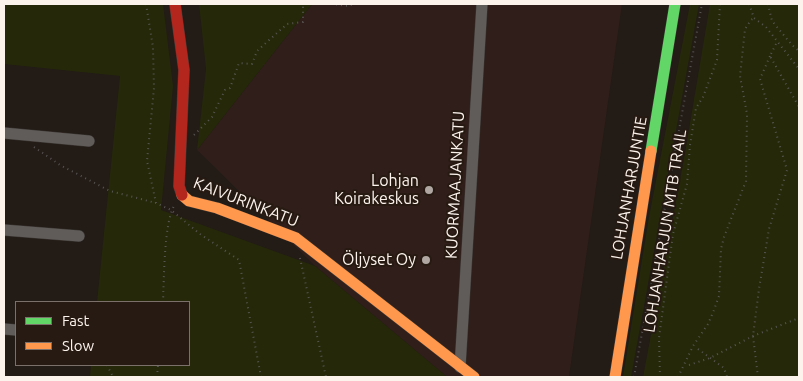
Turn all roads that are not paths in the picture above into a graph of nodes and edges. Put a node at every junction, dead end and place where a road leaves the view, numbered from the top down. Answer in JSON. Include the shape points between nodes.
{"nodes":[{"id":1,"x":175,"y":4,"type":"edge"},
{"id":2,"x":482,"y":4,"type":"edge"},
{"id":3,"x":664,"y":4,"type":"edge"},
{"id":4,"x":675,"y":4,"type":"edge"},
{"id":5,"x":682,"y":4,"type":"edge"},
{"id":6,"x":663,"y":81,"type":"junction"},
{"id":7,"x":4,"y":133,"type":"edge"},
{"id":8,"x":89,"y":141,"type":"dead end"},
{"id":9,"x":650,"y":159,"type":"junction"},
{"id":10,"x":4,"y":230,"type":"edge"},
{"id":11,"x":79,"y":236,"type":"dead end"},
{"id":12,"x":460,"y":367,"type":"junction"},
{"id":13,"x":474,"y":377,"type":"edge"},
{"id":14,"x":615,"y":377,"type":"edge"}],
"edges":[{"from":1,"to":12,"type":"main road","name":"KAIVURINKATU","via":[[184,70],[181,194],[190,201],[296,238]]},
{"from":2,"to":12,"type":"street","name":"KUORMAAJANKATU"},
{"from":3,"to":9,"type":"main road"},
{"from":4,"to":6,"type":"main road","name":"LOHJANHARJUNTIE"},
{"from":5,"to":6,"type":"main road"},
{"from":6,"to":9,"type":"main road","name":"LOHJANHARJUNTIE"},
{"from":7,"to":8,"type":"street"},
{"from":9,"to":14,"type":"main road","name":"LOHJANHARJUNTIE"},
{"from":10,"to":11,"type":"street"},
{"from":12,"to":13,"type":"main road","name":"KAIVURINKATU"}]}
